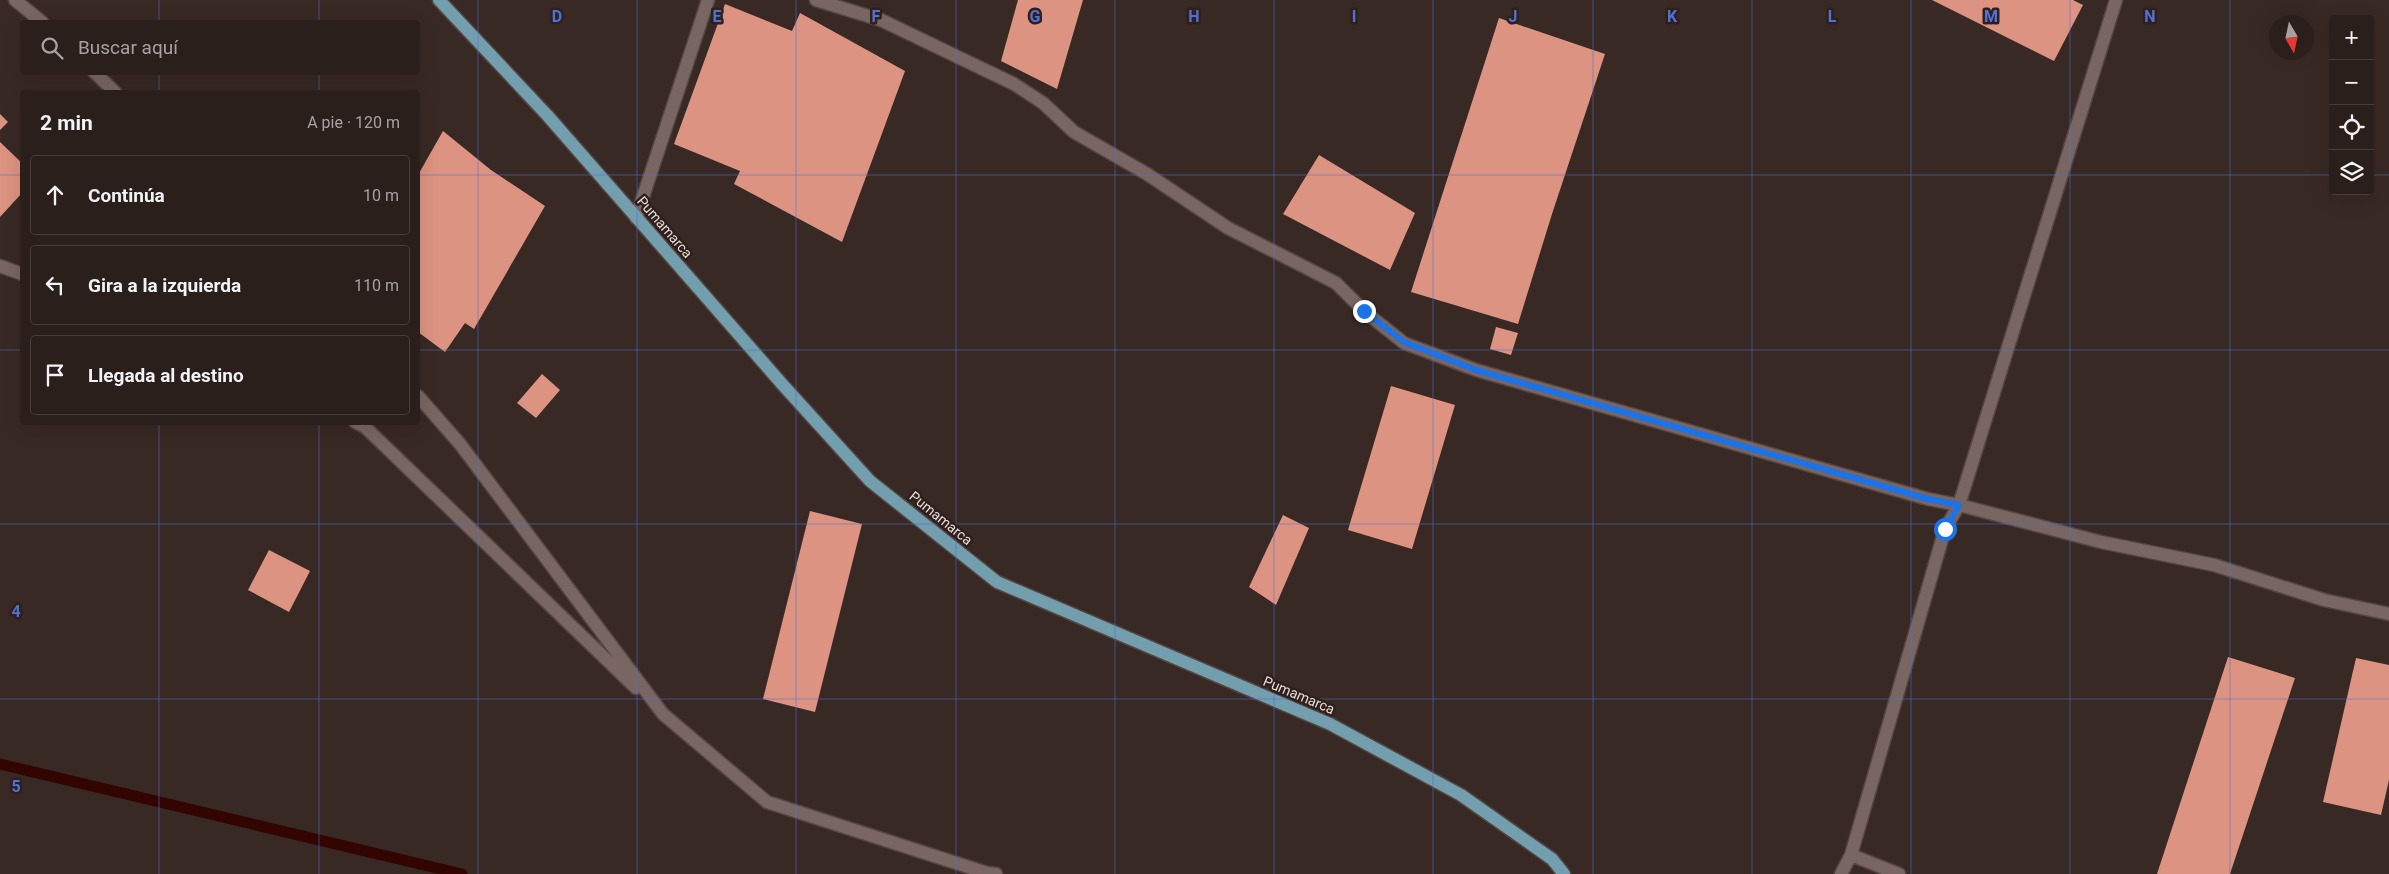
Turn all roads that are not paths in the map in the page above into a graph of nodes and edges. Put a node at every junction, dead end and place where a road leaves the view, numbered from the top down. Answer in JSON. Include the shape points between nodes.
{"nodes":[{"id":1,"x":15,"y":0,"type":"edge"},
{"id":2,"x":439,"y":0,"type":"edge"},
{"id":3,"x":708,"y":0,"type":"edge"},
{"id":4,"x":816,"y":0,"type":"edge"},
{"id":5,"x":2116,"y":0,"type":"edge"},
{"id":6,"x":40,"y":20,"type":"edge"},
{"id":7,"x":97,"y":75,"type":"edge"},
{"id":8,"x":113,"y":90,"type":"edge"},
{"id":9,"x":636,"y":218,"type":"junction"},
{"id":10,"x":0,"y":266,"type":"edge"},
{"id":11,"x":20,"y":273,"type":"edge"},
{"id":12,"x":420,"y":398,"type":"edge"},
{"id":13,"x":360,"y":425,"type":"edge"},
{"id":14,"x":1959,"y":505,"type":"junction"},
{"id":15,"x":2389,"y":614,"type":"edge"},
{"id":16,"x":663,"y":714,"type":"junction"},
{"id":17,"x":1850,"y":855,"type":"junction"},
{"id":18,"x":996,"y":874,"type":"edge"},
{"id":19,"x":1564,"y":874,"type":"edge"},
{"id":20,"x":1841,"y":874,"type":"edge"},
{"id":21,"x":1899,"y":874,"type":"edge"}],
"edges":[{"from":1,"to":6,"type":"street"},
{"from":2,"to":9,"type":"main road","name":"Pumamarca","via":[[547,115]]},
{"from":3,"to":9,"type":"street"},
{"from":4,"to":14,"type":"street","via":[[881,20],[1014,84],[1043,103],[1074,132],[1147,174],[1228,228],[1336,283],[1364,311],[1404,342],[1486,373],[1919,497]]},
{"from":5,"to":14,"type":"street"},
{"from":7,"to":8,"type":"street"},
{"from":9,"to":19,"type":"main road","name":"Pumamarca","via":[[870,481],[997,582],[1330,724],[1461,795],[1552,859]]},
{"from":10,"to":11,"type":"street"},
{"from":12,"to":16,"type":"street","via":[[460,444]]},
{"from":13,"to":16,"type":"street"},
{"from":14,"to":15,"type":"street","via":[[2101,542],[2214,565],[2324,600]]},
{"from":14,"to":17,"type":"street","via":[[1945,529]]},
{"from":16,"to":18,"type":"street","via":[[767,802]]},
{"from":17,"to":20,"type":"street"},
{"from":17,"to":21,"type":"street"}]}
